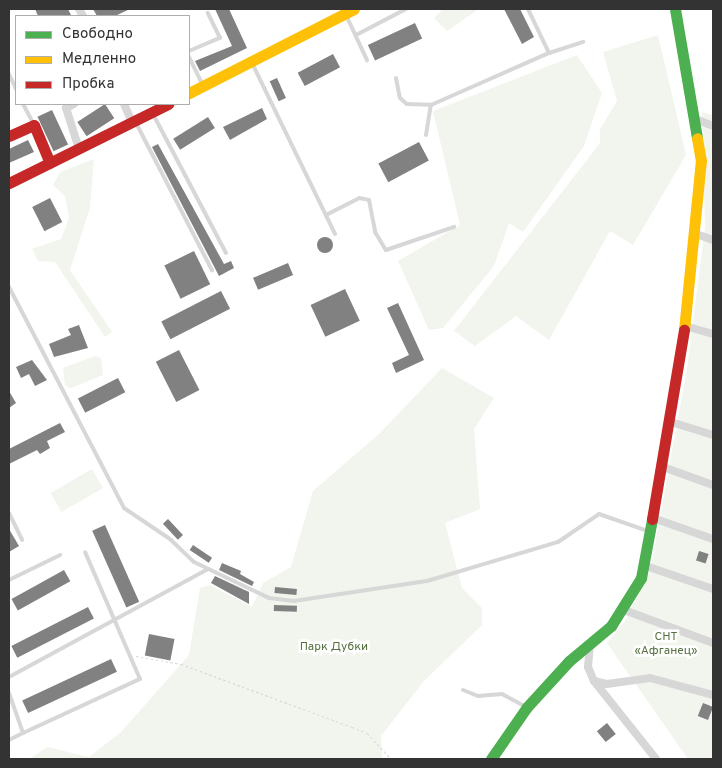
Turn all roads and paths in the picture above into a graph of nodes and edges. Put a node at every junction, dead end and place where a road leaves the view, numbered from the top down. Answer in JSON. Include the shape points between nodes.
{"nodes":[{"id":1,"x":406,"y":9,"type":"edge"},
{"id":2,"x":528,"y":9,"type":"edge"},
{"id":3,"x":675,"y":9,"type":"edge"},
{"id":4,"x":349,"y":11,"type":"edge"},
{"id":5,"x":208,"y":13,"type":"dead end"},
{"id":6,"x":356,"y":35,"type":"junction"},
{"id":7,"x":583,"y":42,"type":"dead end"},
{"id":8,"x":190,"y":51,"type":"edge"},
{"id":9,"x":549,"y":53,"type":"junction"},
{"id":10,"x":190,"y":59,"type":"edge"},
{"id":11,"x":368,"y":60,"type":"dead end"},
{"id":12,"x":252,"y":61,"type":"junction"},
{"id":13,"x":9,"y":76,"type":"edge"},
{"id":14,"x":396,"y":78,"type":"dead end"},
{"id":15,"x":203,"y":86,"type":"junction"},
{"id":16,"x":15,"y":87,"type":"edge"},
{"id":17,"x":190,"y":92,"type":"edge"},
{"id":18,"x":24,"y":105,"type":"edge"},
{"id":19,"x":72,"y":105,"type":"edge"},
{"id":20,"x":125,"y":105,"type":"edge"},
{"id":21,"x":166,"y":105,"type":"edge"},
{"id":22,"x":431,"y":105,"type":"junction"},
{"id":23,"x":151,"y":112,"type":"junction"},
{"id":24,"x":695,"y":119,"type":"junction"},
{"id":25,"x":134,"y":122,"type":"junction"},
{"id":26,"x":34,"y":125,"type":"junction"},
{"id":27,"x":713,"y":126,"type":"edge"},
{"id":28,"x":426,"y":134,"type":"dead end"},
{"id":29,"x":9,"y":136,"type":"edge"},
{"id":30,"x":79,"y":149,"type":"junction"},
{"id":31,"x":50,"y":163,"type":"junction"},
{"id":32,"x":9,"y":183,"type":"edge"},
{"id":33,"x":326,"y":216,"type":"junction"},
{"id":34,"x":454,"y":227,"type":"dead end"},
{"id":35,"x":335,"y":234,"type":"dead end"},
{"id":36,"x":696,"y":234,"type":"junction"},
{"id":37,"x":713,"y":240,"type":"edge"},
{"id":38,"x":226,"y":253,"type":"dead end"},
{"id":39,"x":212,"y":270,"type":"dead end"},
{"id":40,"x":9,"y":287,"type":"edge"},
{"id":41,"x":685,"y":326,"type":"junction"},
{"id":42,"x":713,"y":334,"type":"edge"},
{"id":43,"x":671,"y":422,"type":"junction"},
{"id":44,"x":713,"y":435,"type":"edge"},
{"id":45,"x":663,"y":467,"type":"junction"},
{"id":46,"x":713,"y":485,"type":"edge"},
{"id":47,"x":9,"y":513,"type":"edge"},
{"id":48,"x":653,"y":518,"type":"junction"},
{"id":49,"x":650,"y":532,"type":"junction"},
{"id":50,"x":713,"y":539,"type":"edge"},
{"id":51,"x":22,"y":540,"type":"dead end"},
{"id":52,"x":85,"y":552,"type":"dead end"},
{"id":53,"x":60,"y":555,"type":"dead end"},
{"id":54,"x":644,"y":564,"type":"junction"},
{"id":55,"x":208,"y":569,"type":"junction"},
{"id":56,"x":9,"y":580,"type":"edge"},
{"id":57,"x":713,"y":588,"type":"edge"},
{"id":58,"x":624,"y":610,"type":"junction"},
{"id":59,"x":116,"y":622,"type":"junction"},
{"id":60,"x":713,"y":643,"type":"edge"},
{"id":61,"x":590,"y":644,"type":"junction"},
{"id":62,"x":130,"y":654,"type":"junction"},
{"id":63,"x":9,"y":677,"type":"edge"},
{"id":64,"x":594,"y":681,"type":"junction"},
{"id":65,"x":463,"y":690,"type":"dead end"},
{"id":66,"x":9,"y":693,"type":"edge"},
{"id":67,"x":713,"y":695,"type":"edge"},
{"id":68,"x":527,"y":707,"type":"junction"},
{"id":69,"x":23,"y":733,"type":"junction"},
{"id":70,"x":9,"y":740,"type":"edge"},
{"id":71,"x":390,"y":759,"type":"edge"},
{"id":72,"x":491,"y":759,"type":"edge"},
{"id":73,"x":656,"y":759,"type":"edge"}],
"edges":[{"from":1,"to":6,"type":"lane"},
{"from":2,"to":9,"type":"lane"},
{"from":3,"to":24,"type":"street"},
{"from":4,"to":6,"type":"lane"},
{"from":4,"to":12,"type":"street"},
{"from":5,"to":8,"type":"lane","via":[[220,38]]},
{"from":6,"to":11,"type":"lane"},
{"from":7,"to":9,"type":"lane"},
{"from":9,"to":22,"type":"lane"},
{"from":10,"to":15,"type":"lane"},
{"from":12,"to":15,"type":"street"},
{"from":12,"to":33,"type":"lane"},
{"from":13,"to":16,"type":"lane"},
{"from":14,"to":22,"type":"lane","via":[[400,98],[407,104]]},
{"from":15,"to":17,"type":"street"},
{"from":18,"to":26,"type":"lane"},
{"from":19,"to":30,"type":"street","via":[[66,108]]},
{"from":20,"to":25,"type":"street"},
{"from":21,"to":23,"type":"street"},
{"from":22,"to":28,"type":"lane"},
{"from":23,"to":25,"type":"street"},
{"from":23,"to":38,"type":"lane"},
{"from":24,"to":27,"type":"street"},
{"from":24,"to":36,"type":"street","via":[[701,161]]},
{"from":25,"to":30,"type":"street"},
{"from":25,"to":39,"type":"lane"},
{"from":26,"to":29,"type":"street"},
{"from":26,"to":31,"type":"street"},
{"from":30,"to":31,"type":"street"},
{"from":31,"to":32,"type":"street"},
{"from":33,"to":34,"type":"lane","via":[[360,198],[369,200],[375,232],[386,250]]},
{"from":33,"to":35,"type":"lane"},
{"from":36,"to":37,"type":"street"},
{"from":36,"to":41,"type":"street"},
{"from":40,"to":55,"type":"lane","via":[[120,502]]},
{"from":41,"to":42,"type":"street"},
{"from":41,"to":43,"type":"street"},
{"from":43,"to":44,"type":"street"},
{"from":43,"to":45,"type":"street"},
{"from":45,"to":46,"type":"street"},
{"from":45,"to":48,"type":"street"},
{"from":47,"to":51,"type":"lane"},
{"from":48,"to":49,"type":"street"},
{"from":48,"to":50,"type":"street"},
{"from":49,"to":54,"type":"street"},
{"from":49,"to":55,"type":"lane","via":[[599,514],[558,542],[427,581],[294,601],[269,598]]},
{"from":52,"to":59,"type":"lane"},
{"from":53,"to":56,"type":"lane"},
{"from":54,"to":57,"type":"street"},
{"from":54,"to":58,"type":"street"},
{"from":55,"to":59,"type":"lane"},
{"from":58,"to":60,"type":"street"},
{"from":58,"to":61,"type":"street"},
{"from":59,"to":62,"type":"lane"},
{"from":59,"to":63,"type":"lane"},
{"from":61,"to":64,"type":"street","via":[[588,667]]},
{"from":61,"to":68,"type":"street"},
{"from":62,"to":69,"type":"lane","via":[[140,678]]},
{"from":62,"to":71,"type":"path","via":[[181,664],[367,733]]},
{"from":64,"to":67,"type":"street","via":[[608,684],[650,678]]},
{"from":64,"to":73,"type":"street"},
{"from":65,"to":68,"type":"lane","via":[[478,696],[502,694]]},
{"from":66,"to":69,"type":"lane"},
{"from":68,"to":72,"type":"street"},
{"from":69,"to":70,"type":"lane"}]}
